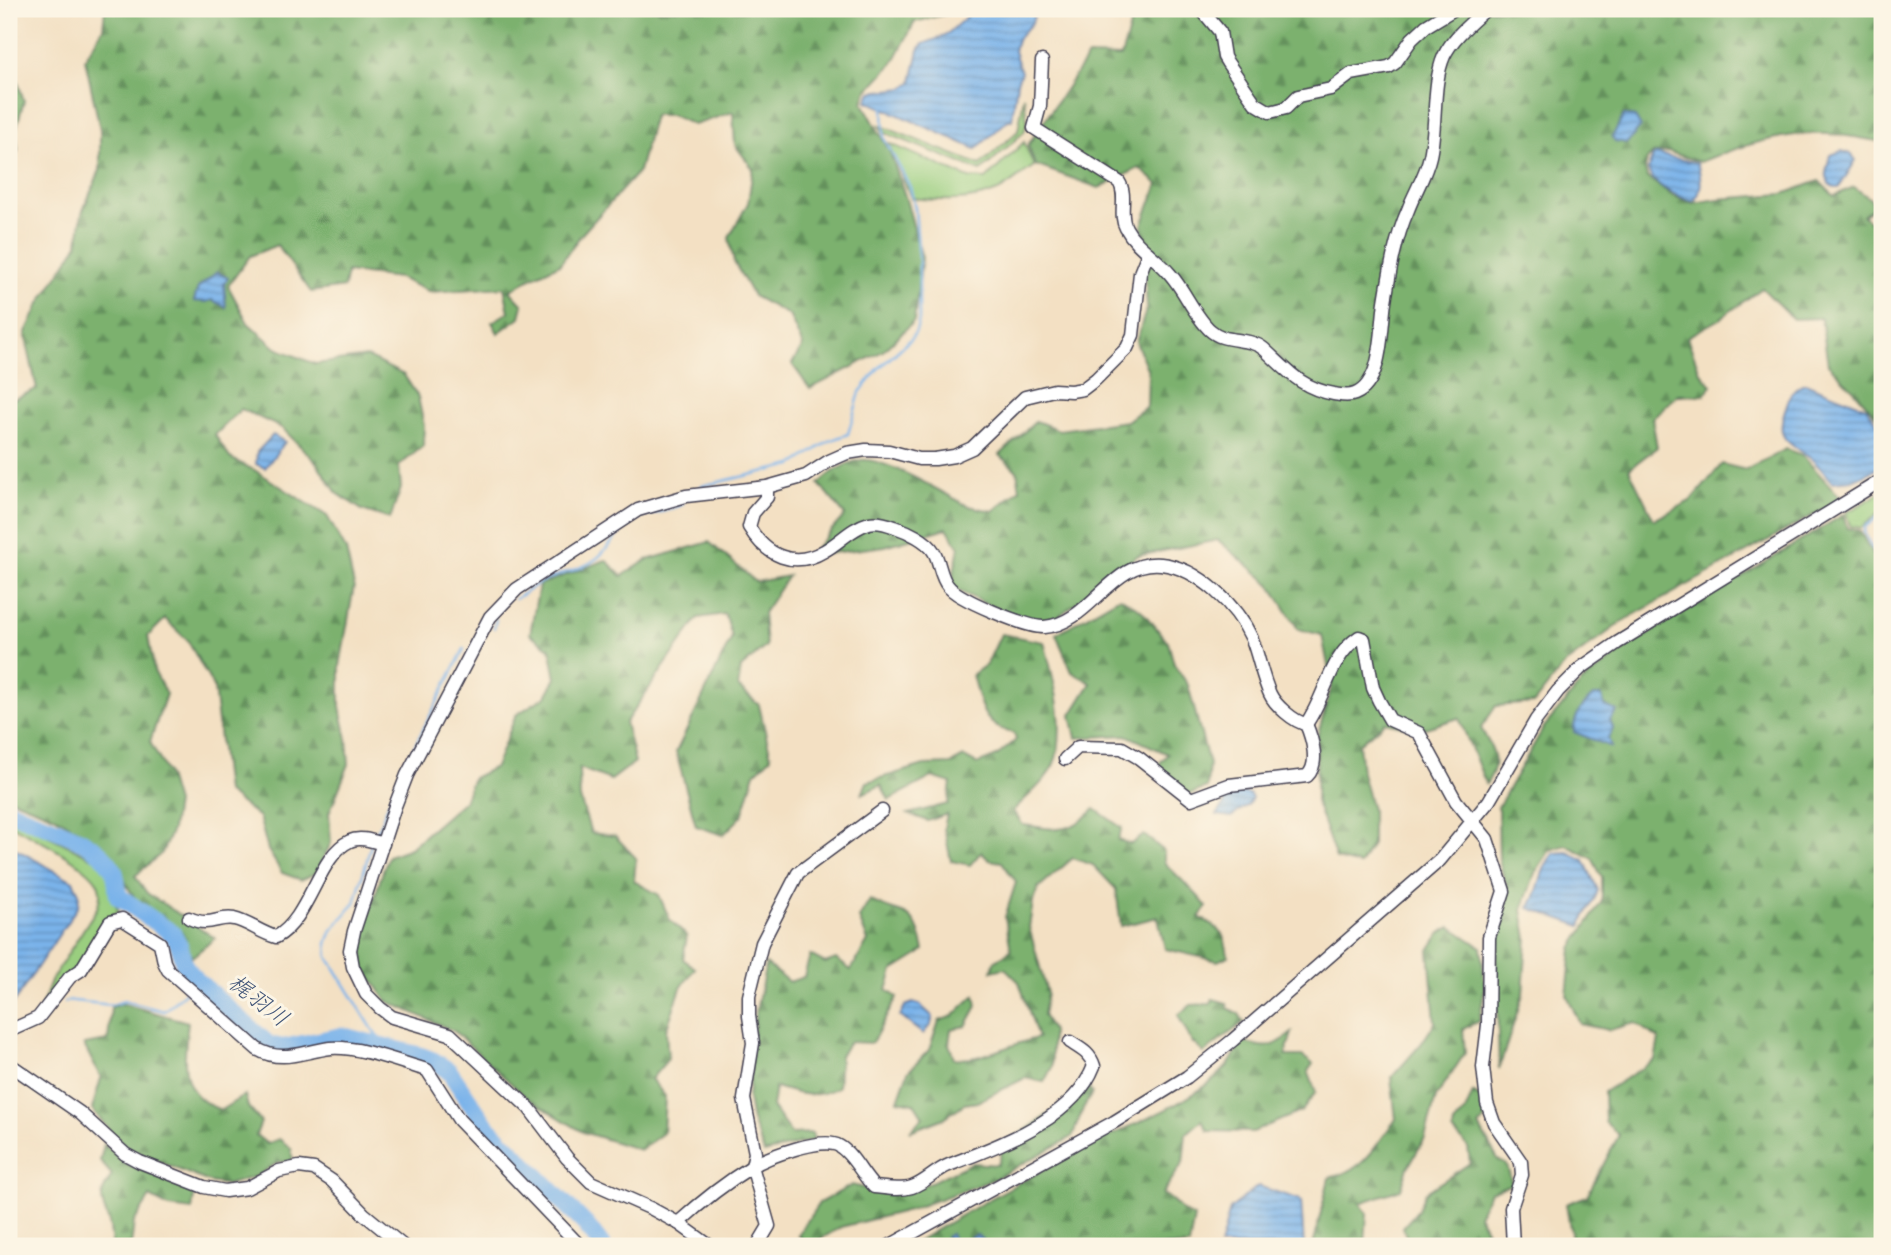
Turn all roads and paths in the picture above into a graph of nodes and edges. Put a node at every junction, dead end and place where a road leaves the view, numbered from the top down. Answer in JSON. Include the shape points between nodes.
{"nodes":[{"id":1,"x":1201,"y":9,"type":"edge"},
{"id":2,"x":1454,"y":9,"type":"edge"},
{"id":3,"x":1486,"y":9,"type":"edge"},
{"id":4,"x":1042,"y":61,"type":"dead end"},
{"id":5,"x":1147,"y":253,"type":"junction"},
{"id":6,"x":1882,"y":481,"type":"edge"},
{"id":7,"x":766,"y":487,"type":"junction"},
{"id":8,"x":1306,"y":724,"type":"junction"},
{"id":9,"x":1065,"y":759,"type":"dead end"},
{"id":10,"x":881,"y":811,"type":"dead end"},
{"id":11,"x":1474,"y":820,"type":"junction"},
{"id":12,"x":376,"y":842,"type":"junction"},
{"id":13,"x":189,"y":918,"type":"dead end"},
{"id":14,"x":9,"y":1031,"type":"edge"},
{"id":15,"x":1070,"y":1042,"type":"dead end"},
{"id":16,"x":9,"y":1064,"type":"edge"},
{"id":17,"x":752,"y":1166,"type":"junction"},
{"id":18,"x":678,"y":1223,"type":"junction"},
{"id":19,"x":403,"y":1246,"type":"edge"},
{"id":20,"x":580,"y":1246,"type":"edge"},
{"id":21,"x":710,"y":1246,"type":"edge"},
{"id":22,"x":757,"y":1246,"type":"edge"},
{"id":23,"x":889,"y":1246,"type":"edge"},
{"id":24,"x":1513,"y":1246,"type":"edge"}],
"edges":[{"from":1,"to":2,"type":"street","via":[[1220,32],[1227,62],[1255,103],[1270,112],[1286,108],[1298,96],[1331,89],[1351,74],[1388,67],[1426,26]]},
{"from":3,"to":5,"type":"street","via":[[1459,34],[1438,74],[1430,155],[1391,263],[1377,361],[1367,386],[1356,394],[1347,396],[1304,385],[1259,346],[1210,330],[1170,273]]},
{"from":4,"to":5,"type":"street","via":[[1034,128],[1119,182],[1124,193],[1125,227]]},
{"from":5,"to":7,"type":"street","via":[[1127,348],[1083,389],[1025,397],[984,439],[954,456],[919,458],[866,450],[847,453],[806,476]]},
{"from":6,"to":11,"type":"street","via":[[1581,668],[1536,720]]},
{"from":7,"to":8,"type":"street","via":[[767,498],[753,513],[750,527],[779,557],[808,559],[869,523],[895,527],[927,543],[954,593],[998,615],[1041,628],[1074,616],[1131,567],[1162,564],[1179,569],[1219,593],[1250,636],[1271,696],[1298,723]]},
{"from":7,"to":12,"type":"street","via":[[686,496],[638,510],[509,597],[489,617]]},
{"from":8,"to":9,"type":"street","via":[[1314,765],[1307,776],[1229,785],[1191,799],[1122,748],[1077,747]]},
{"from":8,"to":11,"type":"street","via":[[1342,653],[1359,637],[1364,639],[1373,688],[1390,720],[1419,733],[1456,802]]},
{"from":10,"to":17,"type":"street","via":[[798,873],[762,943],[749,996],[753,1043],[744,1099],[755,1153]]},
{"from":11,"to":23,"type":"street","via":[[1440,860],[1187,1077]]},
{"from":11,"to":24,"type":"street","via":[[1487,839],[1504,891],[1489,937],[1483,1067],[1493,1123],[1521,1162],[1522,1175],[1511,1208]]},
{"from":12,"to":13,"type":"street","via":[[361,839],[342,847],[295,919],[276,937],[233,919],[205,924]]},
{"from":12,"to":18,"type":"street","via":[[350,950],[366,994],[392,1017],[450,1034],[529,1108],[591,1182]]},
{"from":14,"to":20,"type":"street","via":[[38,1018],[70,977],[81,970],[110,922],[122,919],[160,943],[168,970],[268,1056],[342,1048],[427,1070],[459,1119]]},
{"from":15,"to":17,"type":"street","via":[[1086,1051],[1094,1066],[1082,1089],[1060,1110],[913,1187],[874,1186],[841,1146],[832,1143],[806,1145]]},
{"from":16,"to":19,"type":"street","via":[[70,1105],[140,1162],[225,1191],[247,1188],[279,1171],[313,1169]]},
{"from":17,"to":18,"type":"street"},
{"from":17,"to":22,"type":"street","via":[[769,1226]]},
{"from":18,"to":21,"type":"street"}]}
